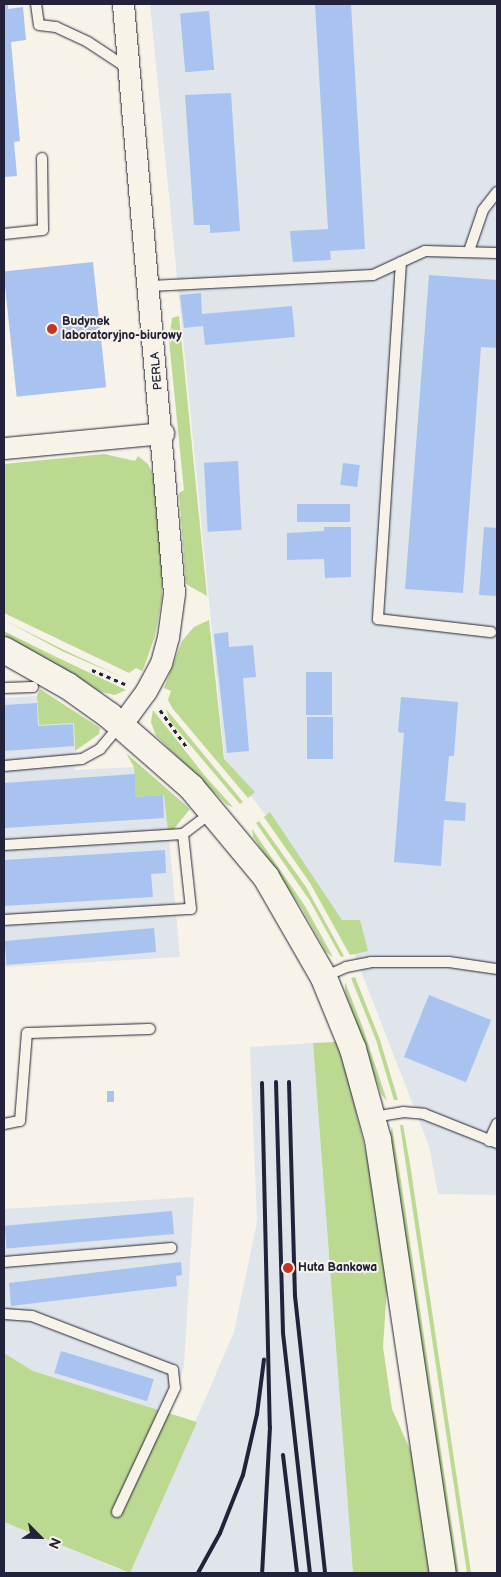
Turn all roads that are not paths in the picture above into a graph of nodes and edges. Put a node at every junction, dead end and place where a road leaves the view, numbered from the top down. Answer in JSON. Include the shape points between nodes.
{"nodes":[{"id":1,"x":36,"y":4,"type":"edge"},
{"id":2,"x":124,"y":4,"type":"edge"},
{"id":3,"x":130,"y":70,"type":"junction"},
{"id":4,"x":42,"y":158,"type":"dead end"},
{"id":5,"x":497,"y":192,"type":"edge"},
{"id":6,"x":4,"y":234,"type":"edge"},
{"id":7,"x":469,"y":250,"type":"junction"},
{"id":8,"x":497,"y":253,"type":"edge"},
{"id":9,"x":401,"y":262,"type":"junction"},
{"id":10,"x":150,"y":286,"type":"junction"},
{"id":11,"x":163,"y":433,"type":"junction"},
{"id":12,"x":4,"y":448,"type":"edge"},
{"id":13,"x":491,"y":632,"type":"dead end"},
{"id":14,"x":4,"y":650,"type":"edge"},
{"id":15,"x":33,"y":687,"type":"dead end"},
{"id":16,"x":4,"y":688,"type":"edge"},
{"id":17,"x":121,"y":725,"type":"junction"},
{"id":18,"x":4,"y":766,"type":"edge"},
{"id":19,"x":213,"y":810,"type":"junction"},
{"id":20,"x":183,"y":834,"type":"junction"},
{"id":21,"x":4,"y":845,"type":"edge"},
{"id":22,"x":4,"y":920,"type":"edge"},
{"id":23,"x":497,"y":969,"type":"edge"},
{"id":24,"x":324,"y":978,"type":"junction"},
{"id":25,"x":150,"y":1029,"type":"dead end"},
{"id":26,"x":373,"y":1117,"type":"junction"},
{"id":27,"x":4,"y":1124,"type":"edge"},
{"id":28,"x":497,"y":1124,"type":"edge"},
{"id":29,"x":493,"y":1142,"type":"edge"},
{"id":30,"x":171,"y":1248,"type":"dead end"},
{"id":31,"x":4,"y":1262,"type":"edge"},
{"id":32,"x":4,"y":1314,"type":"edge"},
{"id":33,"x":118,"y":1512,"type":"dead end"},
{"id":34,"x":443,"y":1573,"type":"edge"}],
"edges":[{"from":1,"to":3,"type":"lane","via":[[39,25],[56,27],[88,42]]},
{"from":2,"to":3,"type":"street","name":"PERLA"},
{"from":3,"to":10,"type":"street","name":"PERLA"},
{"from":4,"to":6,"type":"lane","via":[[43,230]]},
{"from":5,"to":7,"type":"lane","via":[[483,210]]},
{"from":7,"to":8,"type":"lane"},
{"from":7,"to":9,"type":"lane","via":[[425,250]]},
{"from":9,"to":10,"type":"lane","via":[[374,274]]},
{"from":9,"to":13,"type":"lane","via":[[378,619]]},
{"from":10,"to":11,"type":"street","name":"PERLA"},
{"from":11,"to":12,"type":"street"},
{"from":11,"to":17,"type":"street","name":"PERLA","via":[[174,562],[172,616],[165,650],[155,676]]},
{"from":14,"to":17,"type":"street","via":[[68,686]]},
{"from":15,"to":16,"type":"lane"},
{"from":17,"to":18,"type":"lane","via":[[100,750],[82,759]]},
{"from":17,"to":19,"type":"street","via":[[174,770]]},
{"from":19,"to":20,"type":"lane"},
{"from":19,"to":24,"type":"street","via":[[270,884]]},
{"from":20,"to":21,"type":"lane"},
{"from":20,"to":22,"type":"lane","via":[[190,909]]},
{"from":23,"to":24,"type":"lane","via":[[449,962],[371,962],[346,967]]},
{"from":24,"to":26,"type":"street","via":[[353,1049]]},
{"from":25,"to":27,"type":"lane","via":[[27,1033],[20,1121]]},
{"from":26,"to":29,"type":"lane","via":[[404,1112],[424,1114]]},
{"from":26,"to":34,"type":"street"},
{"from":28,"to":29,"type":"lane"},
{"from":30,"to":31,"type":"lane"},
{"from":32,"to":33,"type":"lane","via":[[32,1316],[173,1370],[175,1388]]}]}
